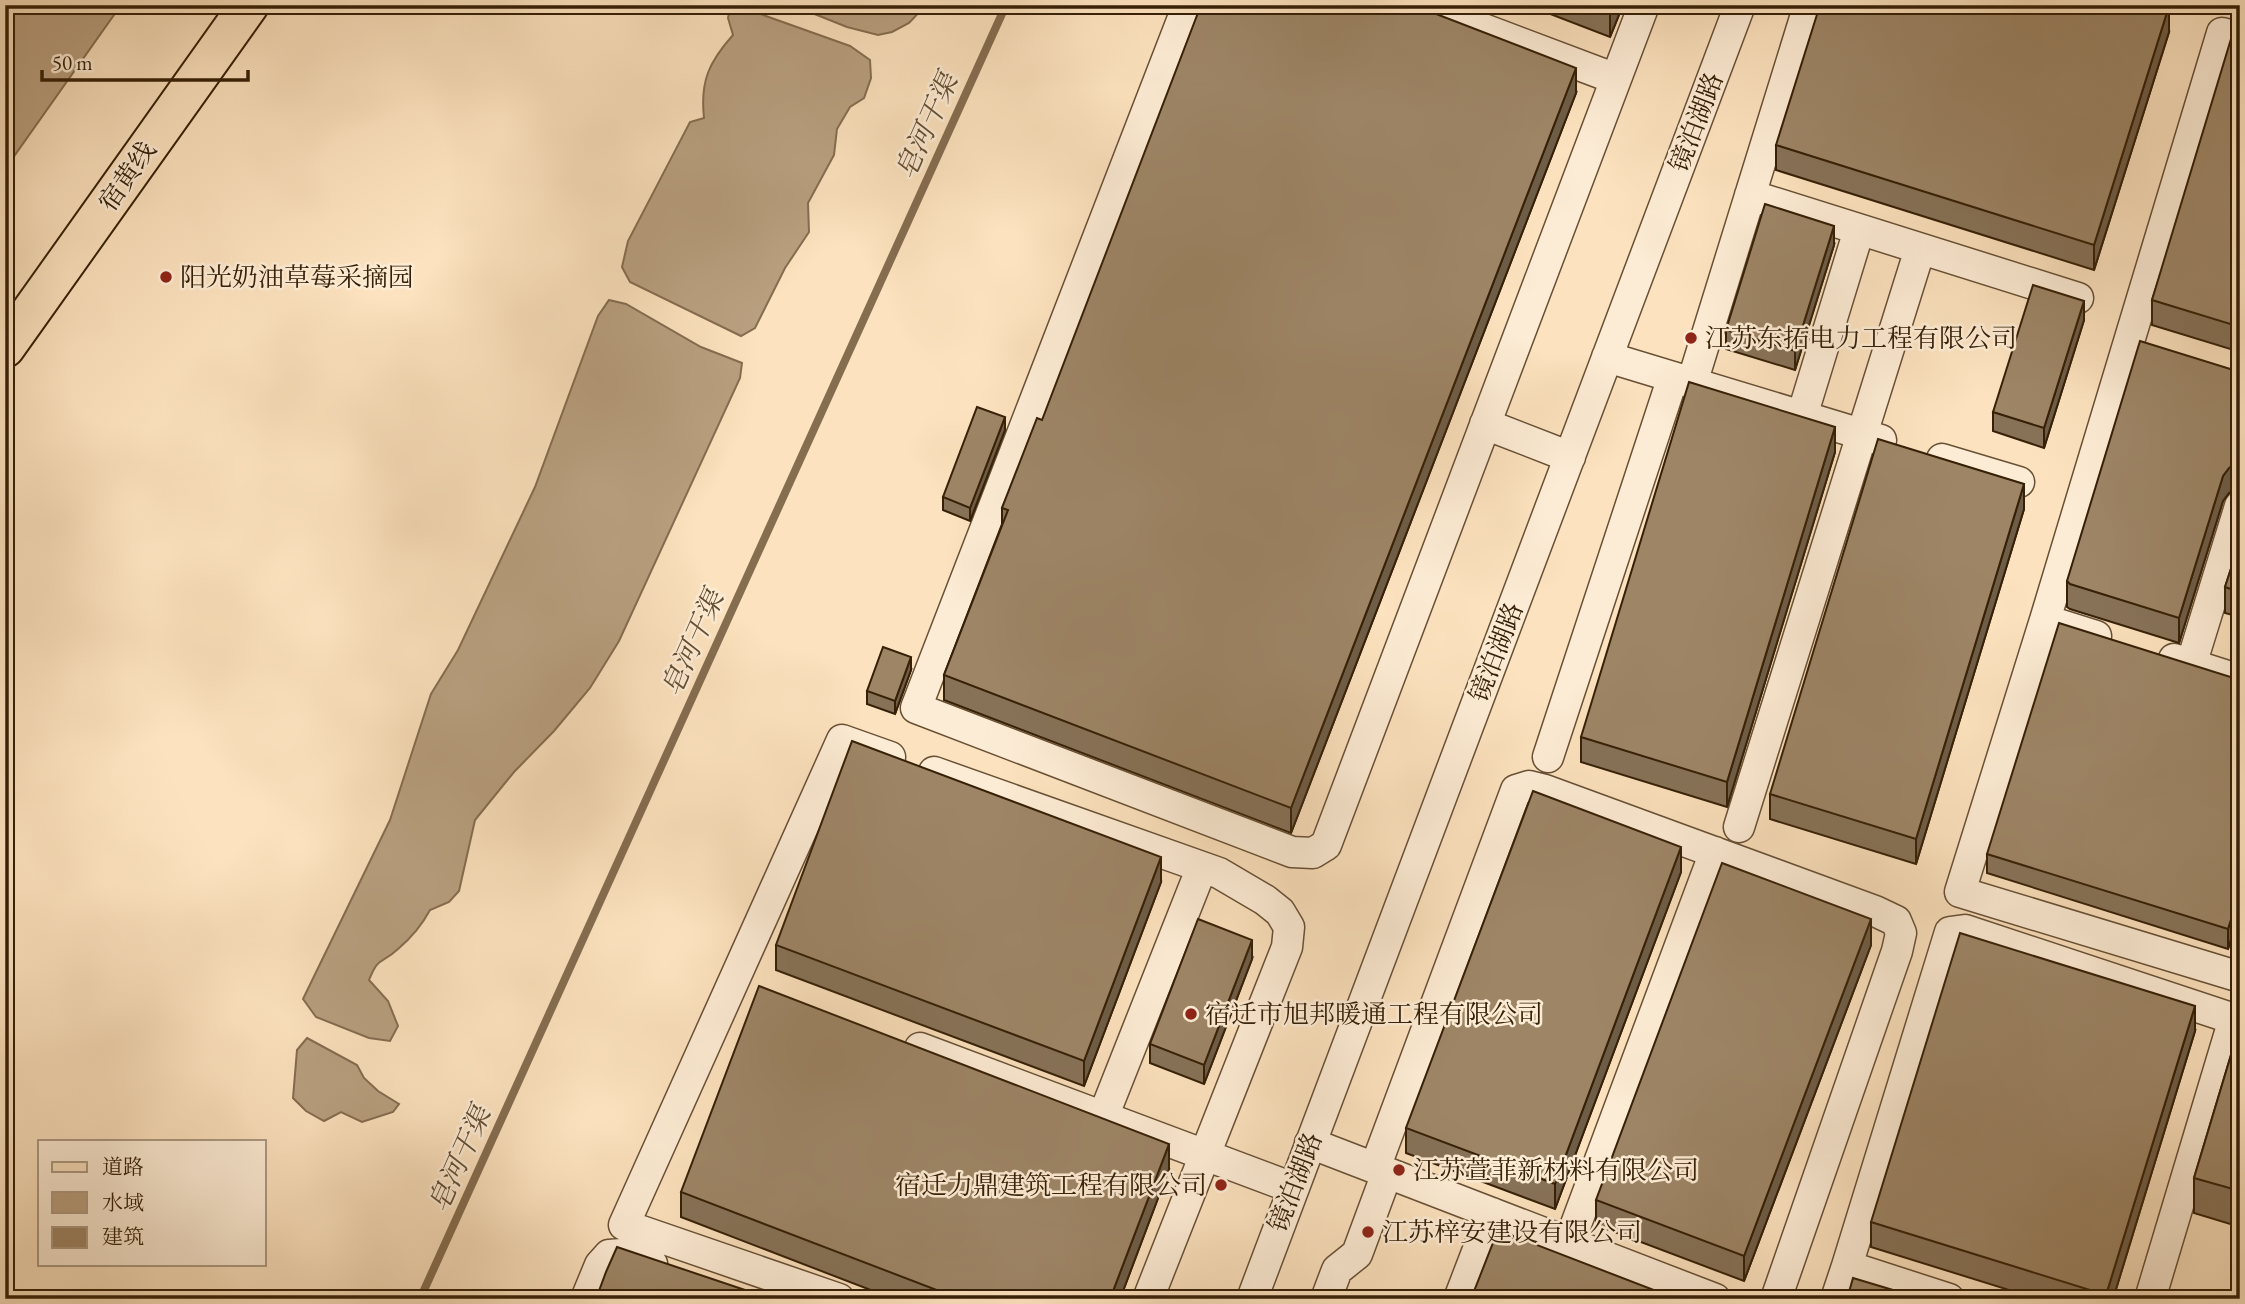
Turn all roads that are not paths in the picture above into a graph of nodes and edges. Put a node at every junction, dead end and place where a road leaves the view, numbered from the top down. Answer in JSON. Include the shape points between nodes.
{"nodes":[{"id":1,"x":249,"y":5,"type":"edge"},
{"id":2,"x":1188,"y":5,"type":"edge"},
{"id":3,"x":1420,"y":5,"type":"edge"},
{"id":4,"x":1644,"y":5,"type":"edge"},
{"id":5,"x":1740,"y":5,"type":"edge"},
{"id":6,"x":1809,"y":5,"type":"edge"},
{"id":7,"x":2240,"y":38,"type":"edge"},
{"id":8,"x":1616,"y":79,"type":"junction"},
{"id":9,"x":1750,"y":195,"type":"junction"},
{"id":10,"x":1859,"y":230,"type":"junction"},
{"id":11,"x":1920,"y":249,"type":"junction"},
{"id":12,"x":2078,"y":298,"type":"edge"},
{"id":13,"x":5,"y":348,"type":"edge"},
{"id":14,"x":1607,"y":357,"type":"junction"},
{"id":15,"x":1682,"y":380,"type":"junction"},
{"id":16,"x":1802,"y":416,"type":"junction"},
{"id":17,"x":1485,"y":424,"type":"junction"},
{"id":18,"x":1862,"y":435,"type":"junction"},
{"id":19,"x":1570,"y":457,"type":"junction"},
{"id":20,"x":2019,"y":482,"type":"edge"},
{"id":21,"x":2240,"y":506,"type":"edge"},
{"id":22,"x":2045,"y":620,"type":"junction"},
{"id":23,"x":2192,"y":665,"type":"junction"},
{"id":24,"x":2240,"y":680,"type":"edge"},
{"id":25,"x":1548,"y":757,"type":"dead end"},
{"id":26,"x":1739,"y":827,"type":"dead end"},
{"id":27,"x":1715,"y":852,"type":"junction"},
{"id":28,"x":1202,"y":867,"type":"junction"},
{"id":29,"x":2240,"y":977,"type":"edge"},
{"id":30,"x":2237,"y":1020,"type":"edge"},
{"id":31,"x":900,"y":1041,"type":"edge"},
{"id":32,"x":1103,"y":1117,"type":"junction"},
{"id":33,"x":1310,"y":1143,"type":"junction"},
{"id":34,"x":1206,"y":1155,"type":"junction"},
{"id":35,"x":1381,"y":1170,"type":"junction"},
{"id":36,"x":1293,"y":1188,"type":"junction"},
{"id":37,"x":1492,"y":1213,"type":"junction"},
{"id":38,"x":1569,"y":1242,"type":"junction"},
{"id":39,"x":1847,"y":1266,"type":"junction"},
{"id":40,"x":673,"y":1272,"type":"edge"},
{"id":41,"x":1333,"y":1297,"type":"edge"},
{"id":42,"x":586,"y":1299,"type":"edge"},
{"id":43,"x":839,"y":1299,"type":"edge"},
{"id":44,"x":1148,"y":1299,"type":"edge"},
{"id":45,"x":1252,"y":1299,"type":"edge"},
{"id":46,"x":1459,"y":1299,"type":"edge"},
{"id":47,"x":1715,"y":1299,"type":"edge"},
{"id":48,"x":1776,"y":1299,"type":"edge"},
{"id":49,"x":1836,"y":1299,"type":"edge"},
{"id":50,"x":1949,"y":1299,"type":"edge"},
{"id":51,"x":2150,"y":1299,"type":"edge"}],
"edges":[{"from":1,"to":13,"type":"main road","name":"宿黄线"},
{"from":2,"to":17,"type":"street","via":[[916,708],[1292,852],[1313,853],[1326,845]]},
{"from":3,"to":8,"type":"street"},
{"from":4,"to":8,"type":"street"},
{"from":5,"to":14,"type":"street","name":"镜泊湖路"},
{"from":6,"to":9,"type":"street"},
{"from":7,"to":22,"type":"street","via":[[2222,33],[2141,345]]},
{"from":8,"to":17,"type":"street"},
{"from":9,"to":10,"type":"street"},
{"from":9,"to":15,"type":"street"},
{"from":10,"to":11,"type":"street"},
{"from":10,"to":16,"type":"street"},
{"from":11,"to":12,"type":"street"},
{"from":11,"to":18,"type":"street"},
{"from":14,"to":15,"type":"street"},
{"from":14,"to":19,"type":"street","name":"镜泊湖路"},
{"from":15,"to":16,"type":"street"},
{"from":15,"to":25,"type":"street"},
{"from":16,"to":18,"type":"street"},
{"from":17,"to":19,"type":"street"},
{"from":18,"to":20,"type":"street"},
{"from":18,"to":26,"type":"street"},
{"from":19,"to":33,"type":"street","name":"镜泊湖路"},
{"from":21,"to":23,"type":"street"},
{"from":22,"to":23,"type":"street"},
{"from":22,"to":29,"type":"street","via":[[1960,892]]},
{"from":23,"to":24,"type":"street"},
{"from":27,"to":35,"type":"street","via":[[1545,790],[1529,786],[1516,790]]},
{"from":27,"to":38,"type":"street"},
{"from":27,"to":48,"type":"street","via":[[1875,911],[1896,921],[1901,933]]},
{"from":28,"to":32,"type":"street"},
{"from":28,"to":34,"type":"street","via":[[1265,900],[1289,927],[1287,947]]},
{"from":28,"to":43,"type":"street","via":[[842,740],[748,984],[624,1224]]},
{"from":30,"to":39,"type":"street","via":[[1965,930],[1950,932]]},
{"from":30,"to":51,"type":"street"},
{"from":31,"to":32,"type":"street"},
{"from":32,"to":34,"type":"street"},
{"from":33,"to":35,"type":"street"},
{"from":33,"to":36,"type":"street","name":"镜泊湖路"},
{"from":34,"to":36,"type":"street"},
{"from":34,"to":44,"type":"street"},
{"from":35,"to":37,"type":"street"},
{"from":35,"to":41,"type":"street","via":[[1357,1254],[1337,1270]]},
{"from":36,"to":45,"type":"street","name":"镜泊湖路"},
{"from":37,"to":38,"type":"street"},
{"from":37,"to":46,"type":"street"},
{"from":38,"to":47,"type":"street"},
{"from":39,"to":49,"type":"street"},
{"from":39,"to":50,"type":"street"},
{"from":40,"to":42,"type":"street","via":[[622,1254],[609,1255]]}]}
